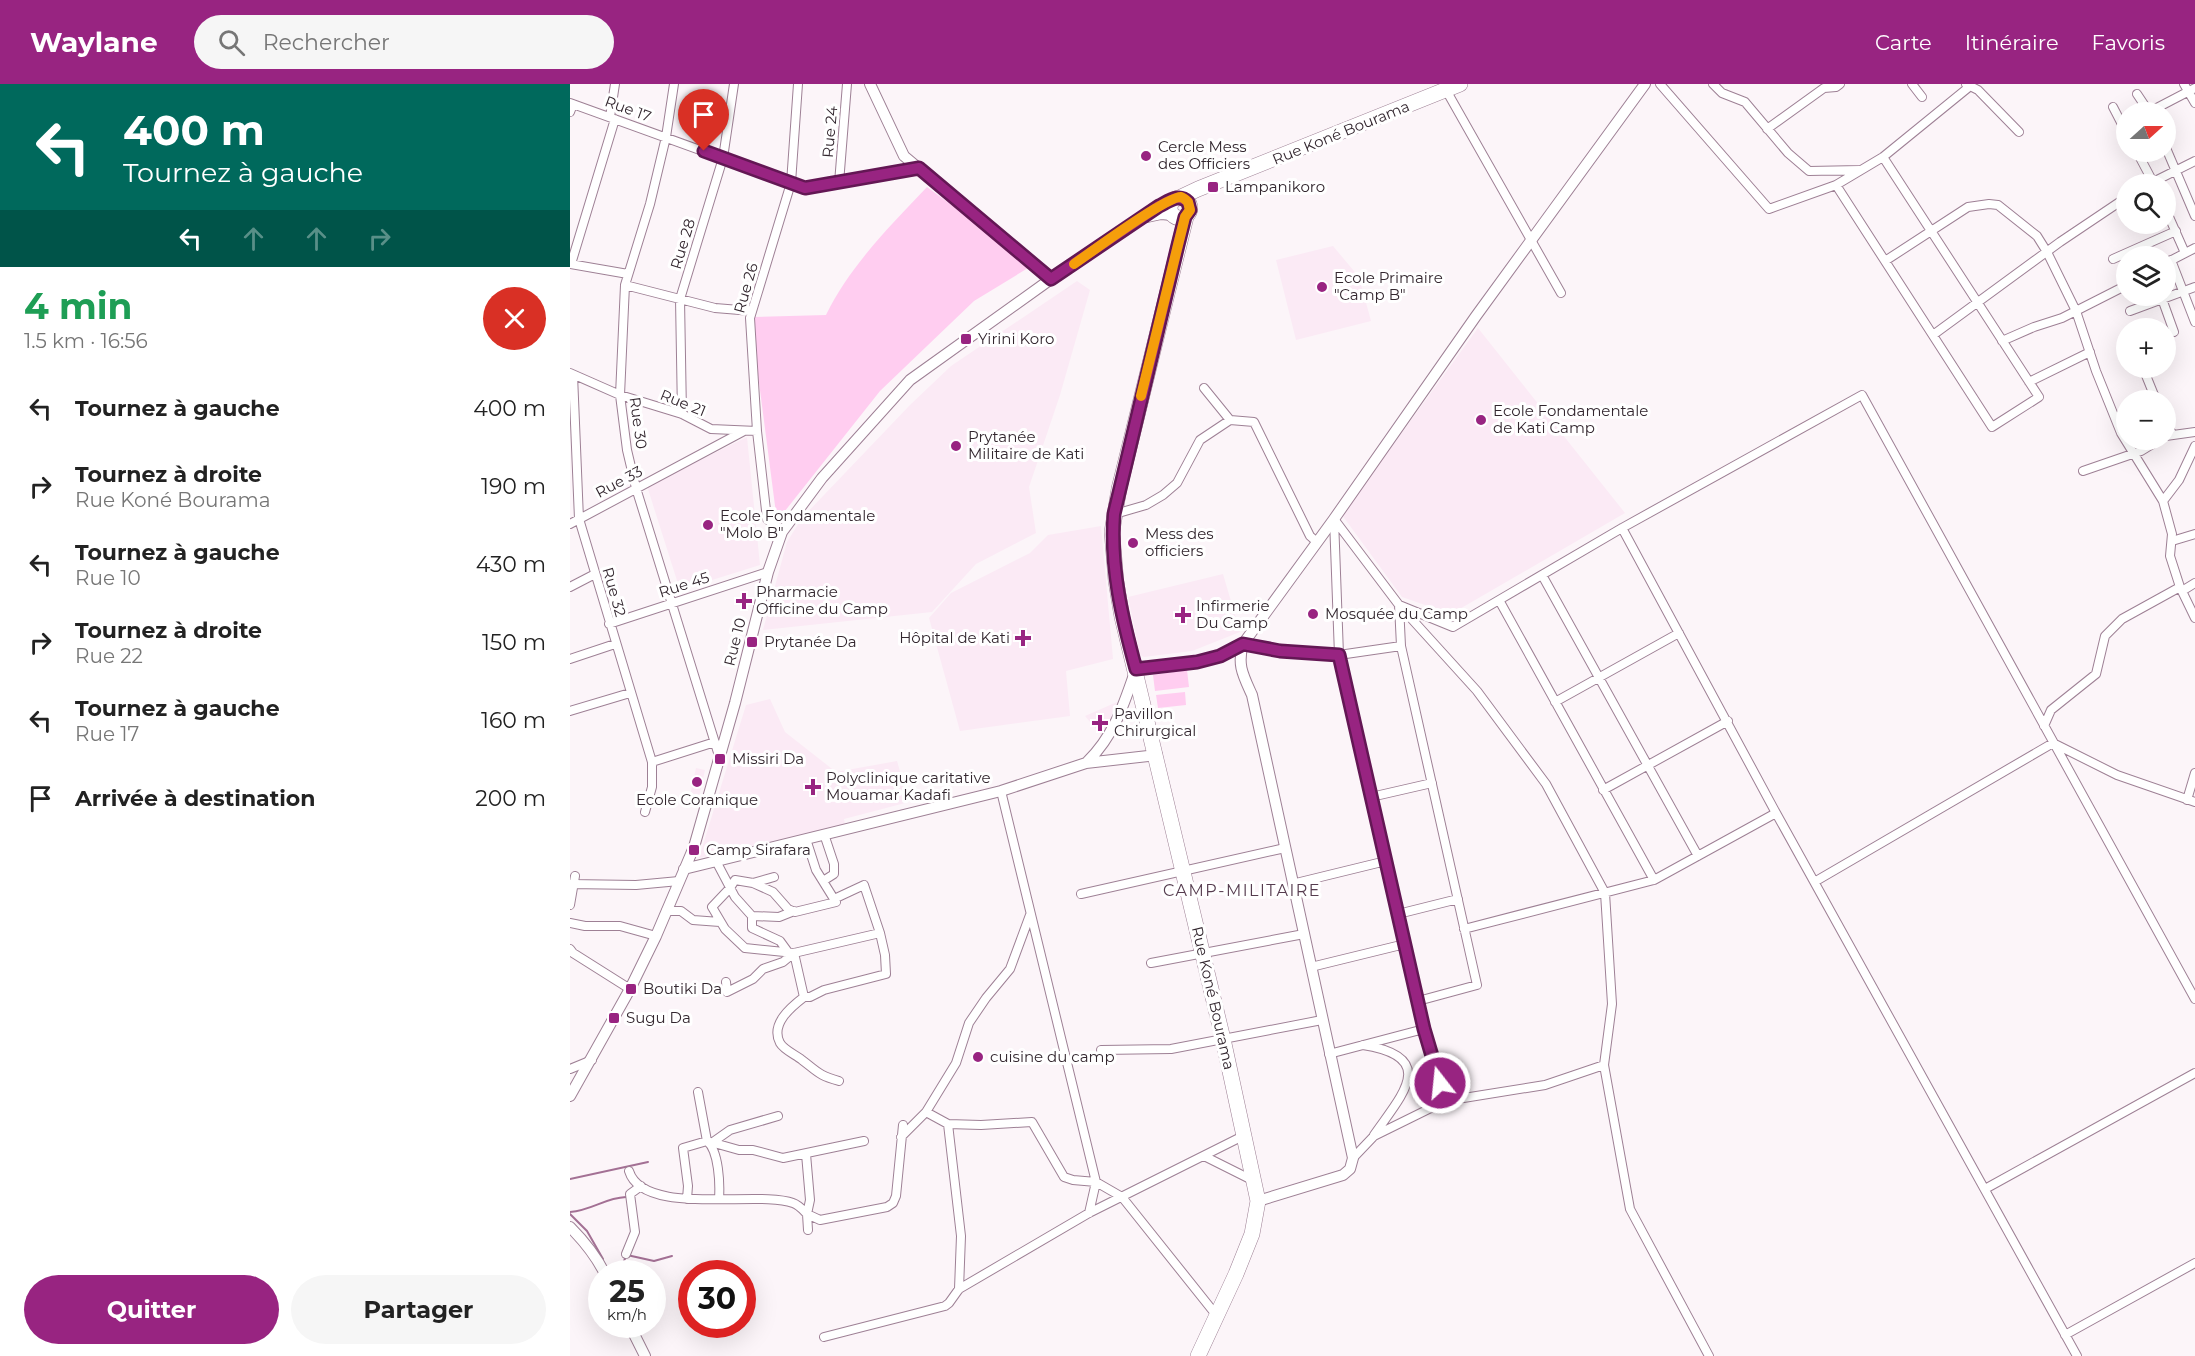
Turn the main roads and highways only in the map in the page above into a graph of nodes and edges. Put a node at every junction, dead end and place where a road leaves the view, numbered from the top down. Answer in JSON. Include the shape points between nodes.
{"nodes":[{"id":1,"x":1453,"y":87,"type":"edge"},
{"id":2,"x":1198,"y":1356,"type":"edge"}],
"edges":[{"from":1,"to":2,"type":"highway","name":"Rue Koné Bourama","via":[[1221,181],[1179,208],[1178,245],[1114,514],[1116,581],[1122,617],[1258,1201],[1252,1234]]}]}
